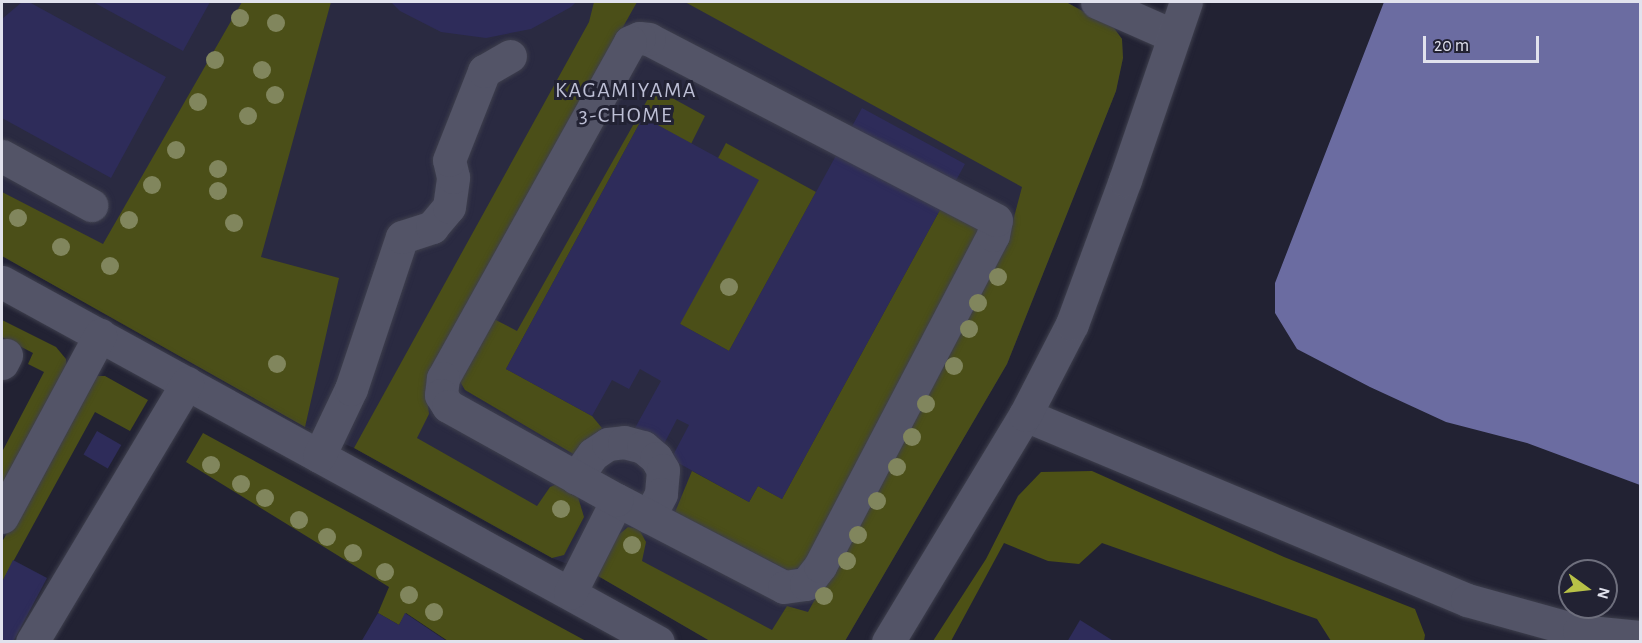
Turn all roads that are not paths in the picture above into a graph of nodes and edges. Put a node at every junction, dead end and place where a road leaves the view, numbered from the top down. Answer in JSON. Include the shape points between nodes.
{"nodes":[{"id":1,"x":1097,"y":2,"type":"edge"},
{"id":2,"x":1186,"y":2,"type":"edge"},
{"id":3,"x":1174,"y":36,"type":"junction"},
{"id":4,"x":510,"y":56,"type":"dead end"},
{"id":5,"x":2,"y":156,"type":"edge"},
{"id":6,"x":91,"y":205,"type":"dead end"},
{"id":7,"x":2,"y":282,"type":"edge"},
{"id":8,"x":100,"y":335,"type":"junction"},
{"id":9,"x":187,"y":383,"type":"junction"},
{"id":10,"x":1025,"y":415,"type":"junction"},
{"id":11,"x":319,"y":456,"type":"junction"},
{"id":12,"x":576,"y":478,"type":"junction"},
{"id":13,"x":617,"y":500,"type":"junction"},
{"id":14,"x":2,"y":516,"type":"edge"},
{"id":15,"x":649,"y":517,"type":"junction"},
{"id":16,"x":570,"y":593,"type":"junction"},
{"id":17,"x":1641,"y":637,"type":"edge"},
{"id":18,"x":32,"y":642,"type":"edge"},
{"id":19,"x":658,"y":642,"type":"edge"},
{"id":20,"x":888,"y":642,"type":"edge"}],
"edges":[{"from":1,"to":3,"type":"street"},
{"from":2,"to":3,"type":"street"},
{"from":3,"to":10,"type":"street","via":[[1072,324]]},
{"from":4,"to":11,"type":"street","via":[[484,71],[449,160],[453,177],[449,207],[432,227],[402,237],[351,389]]},
{"from":5,"to":6,"type":"street"},
{"from":7,"to":8,"type":"street"},
{"from":8,"to":9,"type":"street"},
{"from":8,"to":14,"type":"street"},
{"from":9,"to":11,"type":"street"},
{"from":9,"to":18,"type":"street"},
{"from":10,"to":17,"type":"street","via":[[1467,600],[1579,631]]},
{"from":10,"to":20,"type":"street"},
{"from":11,"to":16,"type":"street"},
{"from":12,"to":13,"type":"street"},
{"from":12,"to":15,"type":"street","via":[[593,454],[608,444],[624,442],[643,447],[663,470],[661,494]]},
{"from":12,"to":15,"type":"street","via":[[448,406],[441,395],[442,378],[630,42],[649,39],[996,220],[993,235],[825,556],[806,584],[784,587]]},
{"from":13,"to":15,"type":"street"},
{"from":13,"to":16,"type":"street"},
{"from":16,"to":19,"type":"street"}]}
